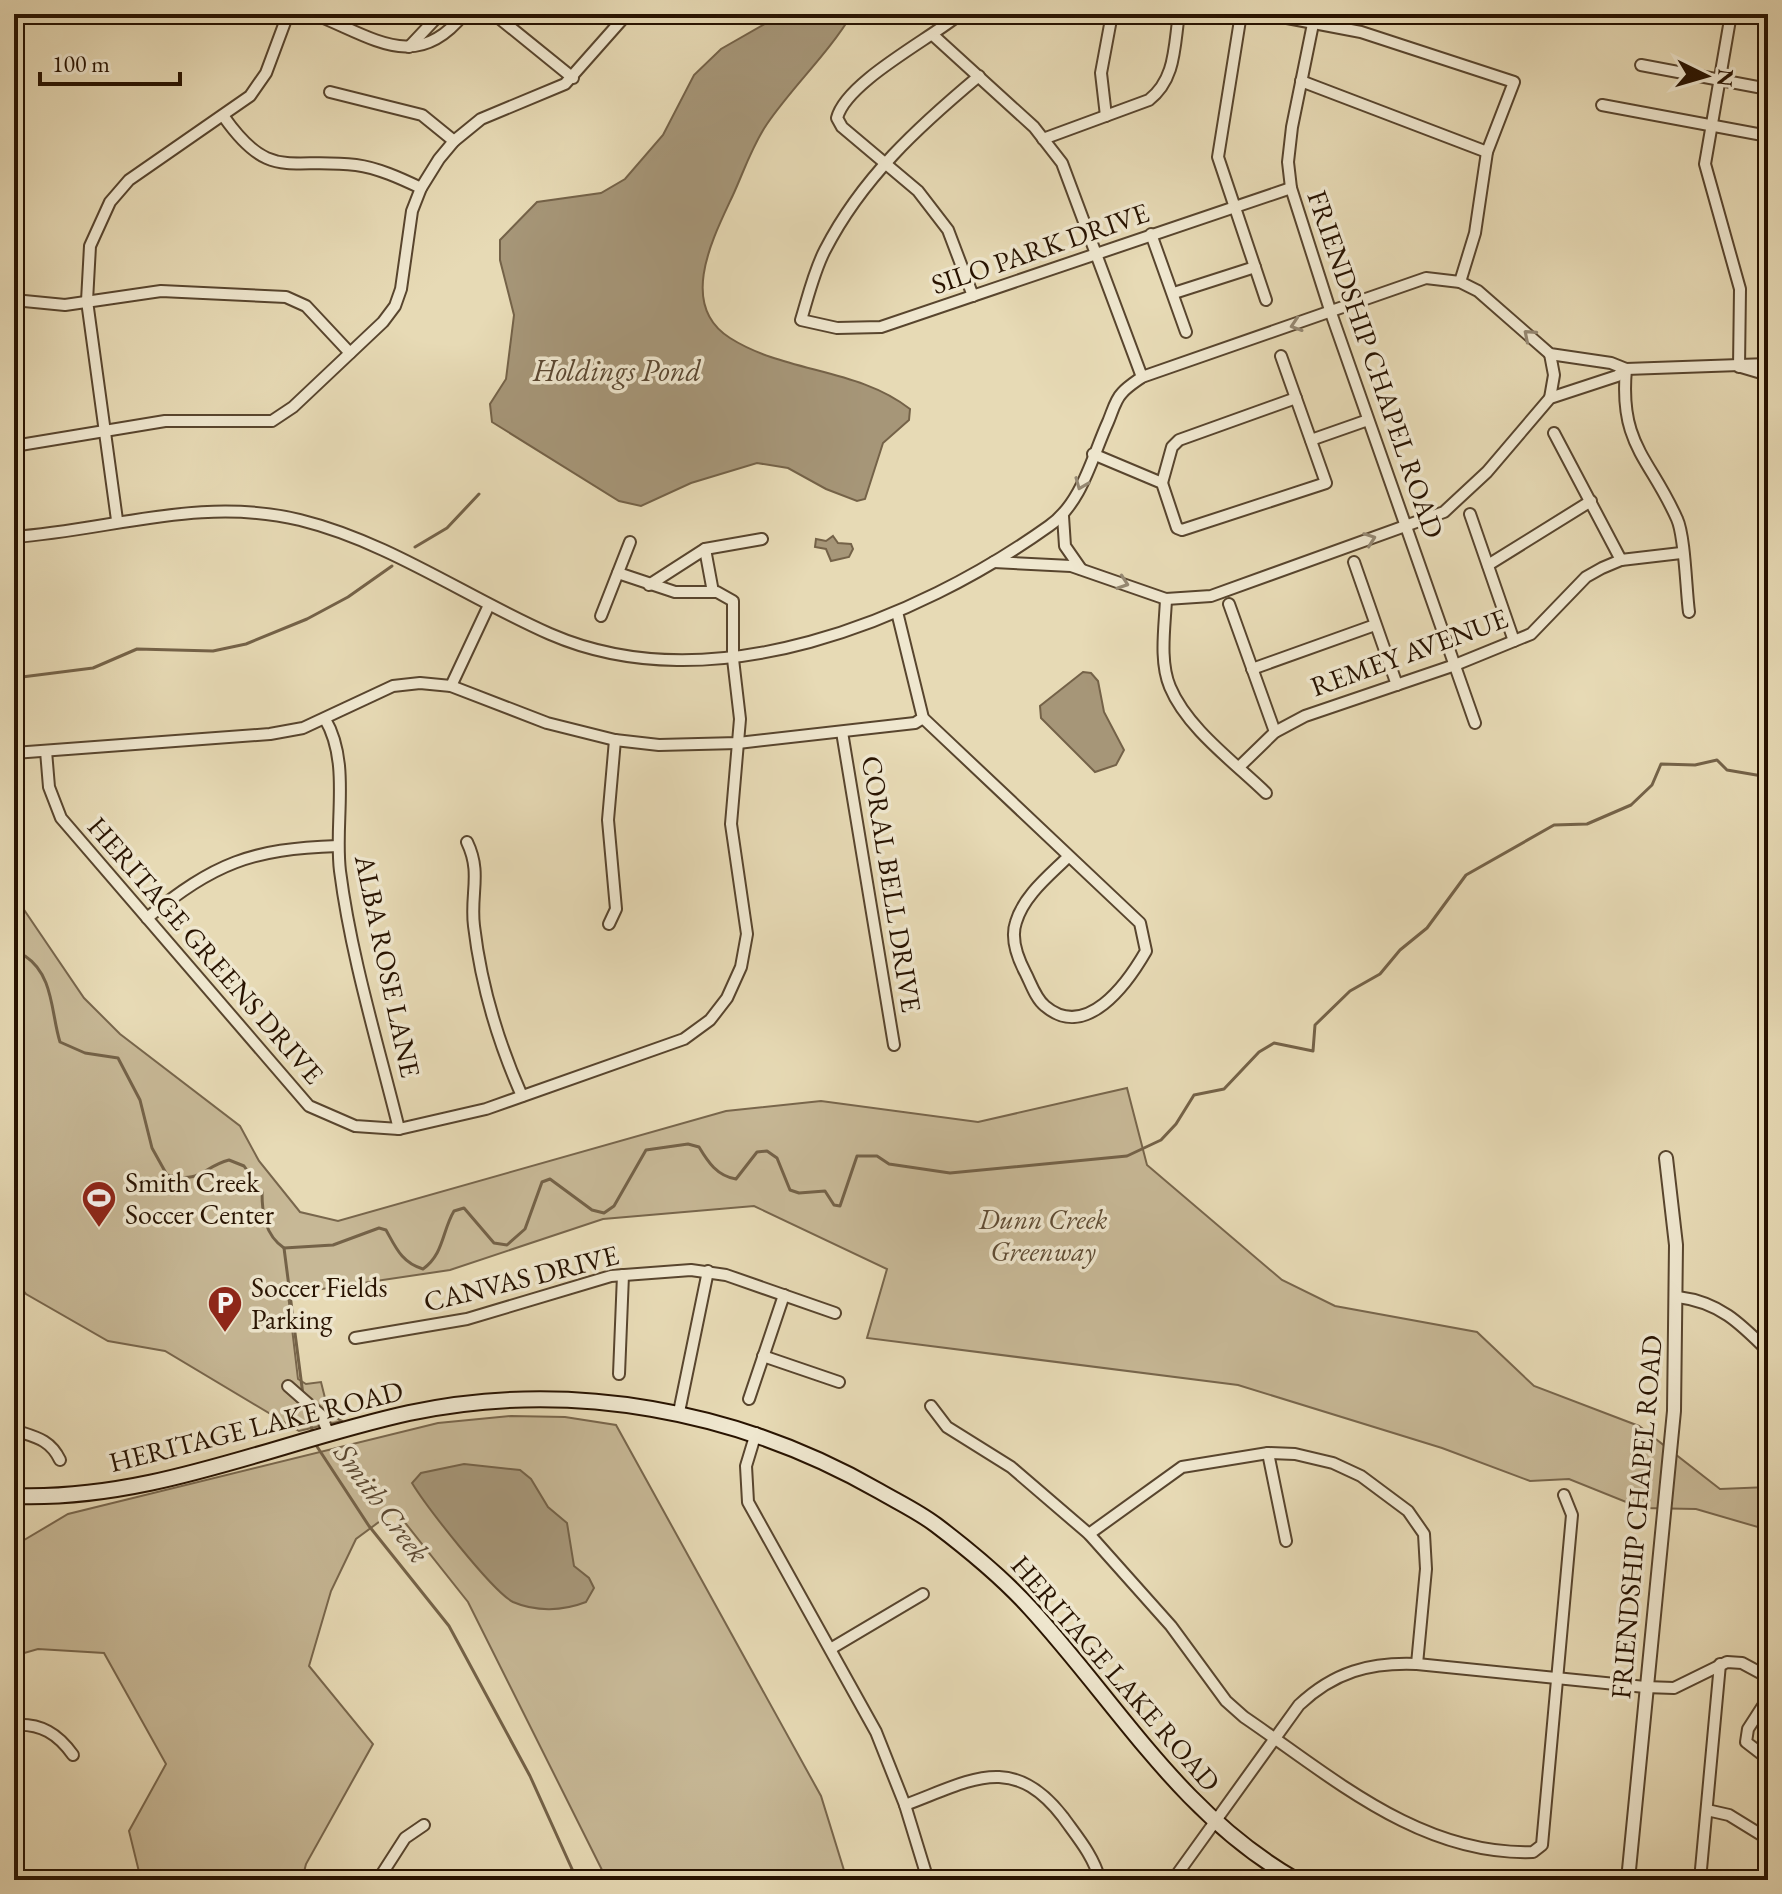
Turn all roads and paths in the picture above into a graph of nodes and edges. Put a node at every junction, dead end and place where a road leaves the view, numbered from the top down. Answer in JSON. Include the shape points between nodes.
{"nodes":[{"id":1,"x":288,"y":14,"type":"edge"},
{"id":2,"x":314,"y":14,"type":"edge"},
{"id":3,"x":440,"y":14,"type":"edge"},
{"id":4,"x":464,"y":14,"type":"edge"},
{"id":5,"x":494,"y":14,"type":"edge"},
{"id":6,"x":627,"y":14,"type":"edge"},
{"id":7,"x":960,"y":14,"type":"edge"},
{"id":8,"x":1112,"y":14,"type":"edge"},
{"id":9,"x":1179,"y":14,"type":"edge"},
{"id":10,"x":1241,"y":14,"type":"edge"},
{"id":11,"x":1266,"y":14,"type":"edge"},
{"id":12,"x":1731,"y":14,"type":"edge"},
{"id":13,"x":1314,"y":18,"type":"edge"},
{"id":14,"x":934,"y":36,"type":"junction"},
{"id":15,"x":409,"y":47,"type":"junction"},
{"id":16,"x":1641,"y":65,"type":"dead end"},
{"id":17,"x":979,"y":76,"type":"junction"},
{"id":18,"x":573,"y":78,"type":"junction"},
{"id":19,"x":1719,"y":79,"type":"junction"},
{"id":20,"x":1301,"y":81,"type":"junction"},
{"id":21,"x":1768,"y":89,"type":"edge"},
{"id":22,"x":330,"y":92,"type":"dead end"},
{"id":23,"x":1602,"y":105,"type":"dead end"},
{"id":24,"x":1106,"y":116,"type":"junction"},
{"id":25,"x":224,"y":117,"type":"junction"},
{"id":26,"x":1710,"y":126,"type":"junction"},
{"id":27,"x":1768,"y":136,"type":"edge"},
{"id":28,"x":1043,"y":139,"type":"junction"},
{"id":29,"x":454,"y":141,"type":"junction"},
{"id":30,"x":1487,"y":152,"type":"junction"},
{"id":31,"x":884,"y":162,"type":"junction"},
{"id":32,"x":421,"y":188,"type":"junction"},
{"id":33,"x":1291,"y":188,"type":"junction"},
{"id":34,"x":1235,"y":206,"type":"junction"},
{"id":35,"x":1151,"y":234,"type":"junction"},
{"id":36,"x":1096,"y":253,"type":"junction"},
{"id":37,"x":1255,"y":267,"type":"junction"},
{"id":38,"x":1460,"y":282,"type":"junction"},
{"id":39,"x":1174,"y":293,"type":"junction"},
{"id":40,"x":973,"y":296,"type":"junction"},
{"id":41,"x":14,"y":300,"type":"edge"},
{"id":42,"x":1266,"y":300,"type":"dead end"},
{"id":43,"x":87,"y":301,"type":"junction"},
{"id":44,"x":1331,"y":313,"type":"junction"},
{"id":45,"x":1186,"y":332,"type":"dead end"},
{"id":46,"x":350,"y":353,"type":"junction"},
{"id":47,"x":1550,"y":354,"type":"junction"},
{"id":48,"x":1281,"y":356,"type":"dead end"},
{"id":49,"x":1768,"y":364,"type":"edge"},
{"id":50,"x":1739,"y":367,"type":"junction"},
{"id":51,"x":1626,"y":369,"type":"junction"},
{"id":52,"x":1768,"y":375,"type":"edge"},
{"id":53,"x":1142,"y":377,"type":"junction"},
{"id":54,"x":1296,"y":398,"type":"junction"},
{"id":55,"x":1550,"y":398,"type":"junction"},
{"id":56,"x":1368,"y":420,"type":"junction"},
{"id":57,"x":104,"y":431,"type":"junction"},
{"id":58,"x":1554,"y":433,"type":"dead end"},
{"id":59,"x":1311,"y":440,"type":"junction"},
{"id":60,"x":14,"y":446,"type":"edge"},
{"id":61,"x":1093,"y":454,"type":"junction"},
{"id":62,"x":1162,"y":483,"type":"junction"},
{"id":63,"x":1591,"y":501,"type":"junction"},
{"id":64,"x":1470,"y":514,"type":"dead end"},
{"id":65,"x":1063,"y":516,"type":"junction"},
{"id":66,"x":117,"y":520,"type":"junction"},
{"id":67,"x":1405,"y":527,"type":"junction"},
{"id":68,"x":14,"y":537,"type":"edge"},
{"id":69,"x":762,"y":539,"type":"dead end"},
{"id":70,"x":630,"y":542,"type":"dead end"},
{"id":71,"x":705,"y":549,"type":"junction"},
{"id":72,"x":1681,"y":553,"type":"junction"},
{"id":73,"x":1621,"y":560,"type":"junction"},
{"id":74,"x":992,"y":562,"type":"junction"},
{"id":75,"x":1354,"y":562,"type":"dead end"},
{"id":76,"x":1488,"y":565,"type":"junction"},
{"id":77,"x":1081,"y":569,"type":"junction"},
{"id":78,"x":618,"y":573,"type":"junction"},
{"id":79,"x":649,"y":585,"type":"junction"},
{"id":80,"x":713,"y":592,"type":"junction"},
{"id":81,"x":1166,"y":599,"type":"junction"},
{"id":82,"x":1229,"y":604,"type":"dead end"},
{"id":83,"x":489,"y":605,"type":"junction"},
{"id":84,"x":897,"y":612,"type":"junction"},
{"id":85,"x":1689,"y":612,"type":"dead end"},
{"id":86,"x":601,"y":616,"type":"dead end"},
{"id":87,"x":1375,"y":625,"type":"junction"},
{"id":88,"x":1514,"y":641,"type":"junction"},
{"id":89,"x":733,"y":659,"type":"junction"},
{"id":90,"x":1455,"y":665,"type":"junction"},
{"id":91,"x":1252,"y":669,"type":"junction"},
{"id":92,"x":1397,"y":685,"type":"junction"},
{"id":93,"x":451,"y":686,"type":"junction"},
{"id":94,"x":923,"y":718,"type":"junction"},
{"id":95,"x":325,"y":719,"type":"junction"},
{"id":96,"x":1475,"y":723,"type":"dead end"},
{"id":97,"x":842,"y":732,"type":"junction"},
{"id":98,"x":1275,"y":732,"type":"junction"},
{"id":99,"x":615,"y":740,"type":"junction"},
{"id":100,"x":738,"y":743,"type":"junction"},
{"id":101,"x":46,"y":751,"type":"junction"},
{"id":102,"x":14,"y":753,"type":"edge"},
{"id":103,"x":1239,"y":767,"type":"junction"},
{"id":104,"x":1266,"y":793,"type":"dead end"},
{"id":105,"x":467,"y":842,"type":"dead end"},
{"id":106,"x":338,"y":846,"type":"junction"},
{"id":107,"x":1069,"y":856,"type":"junction"},
{"id":108,"x":147,"y":918,"type":"junction"},
{"id":109,"x":609,"y":924,"type":"dead end"},
{"id":110,"x":894,"y":1045,"type":"dead end"},
{"id":111,"x":522,"y":1096,"type":"junction"},
{"id":112,"x":399,"y":1129,"type":"junction"},
{"id":113,"x":1666,"y":1158,"type":"dead end"},
{"id":114,"x":708,"y":1271,"type":"junction"},
{"id":115,"x":623,"y":1275,"type":"junction"},
{"id":116,"x":784,"y":1295,"type":"junction"},
{"id":117,"x":1678,"y":1297,"type":"junction"},
{"id":118,"x":835,"y":1313,"type":"dead end"},
{"id":119,"x":355,"y":1338,"type":"dead end"},
{"id":120,"x":1768,"y":1351,"type":"edge"},
{"id":121,"x":763,"y":1356,"type":"junction"},
{"id":122,"x":619,"y":1374,"type":"dead end"},
{"id":123,"x":839,"y":1382,"type":"dead end"},
{"id":124,"x":288,"y":1386,"type":"dead end"},
{"id":125,"x":749,"y":1399,"type":"dead end"},
{"id":126,"x":931,"y":1406,"type":"dead end"},
{"id":127,"x":679,"y":1412,"type":"junction"},
{"id":128,"x":14,"y":1430,"type":"edge"},
{"id":129,"x":756,"y":1433,"type":"junction"},
{"id":130,"x":329,"y":1435,"type":"junction"},
{"id":131,"x":1268,"y":1453,"type":"junction"},
{"id":132,"x":60,"y":1460,"type":"dead end"},
{"id":133,"x":1564,"y":1495,"type":"dead end"},
{"id":134,"x":14,"y":1496,"type":"edge"},
{"id":135,"x":1089,"y":1534,"type":"junction"},
{"id":136,"x":1286,"y":1541,"type":"dead end"},
{"id":137,"x":923,"y":1594,"type":"dead end"},
{"id":138,"x":832,"y":1648,"type":"junction"},
{"id":139,"x":1417,"y":1664,"type":"junction"},
{"id":140,"x":1720,"y":1664,"type":"junction"},
{"id":141,"x":1557,"y":1677,"type":"junction"},
{"id":142,"x":1768,"y":1677,"type":"edge"},
{"id":143,"x":1645,"y":1687,"type":"junction"},
{"id":144,"x":1768,"y":1698,"type":"edge"},
{"id":145,"x":14,"y":1725,"type":"edge"},
{"id":146,"x":1275,"y":1738,"type":"junction"},
{"id":147,"x":73,"y":1755,"type":"dead end"},
{"id":148,"x":1768,"y":1759,"type":"edge"},
{"id":149,"x":905,"y":1805,"type":"junction"},
{"id":150,"x":1707,"y":1810,"type":"junction"},
{"id":151,"x":1214,"y":1822,"type":"junction"},
{"id":152,"x":424,"y":1825,"type":"dead end"},
{"id":153,"x":1768,"y":1839,"type":"edge"},
{"id":154,"x":378,"y":1880,"type":"edge"},
{"id":155,"x":928,"y":1880,"type":"edge"},
{"id":156,"x":1100,"y":1880,"type":"edge"},
{"id":157,"x":1173,"y":1880,"type":"edge"},
{"id":158,"x":1296,"y":1880,"type":"edge"},
{"id":159,"x":1628,"y":1880,"type":"edge"},
{"id":160,"x":1700,"y":1880,"type":"edge"}],
"edges":[{"from":1,"to":25,"type":"street","via":[[266,73],[250,96]]},
{"from":2,"to":15,"type":"street"},
{"from":3,"to":15,"type":"street"},
{"from":4,"to":15,"type":"street","via":[[447,36]]},
{"from":5,"to":18,"type":"street"},
{"from":6,"to":18,"type":"street"},
{"from":7,"to":14,"type":"street"},
{"from":8,"to":24,"type":"street","via":[[1101,73]]},
{"from":9,"to":24,"type":"street","via":[[1172,64],[1161,91]]},
{"from":10,"to":34,"type":"street","via":[[1218,157]]},
{"from":11,"to":13,"type":"street"},
{"from":12,"to":19,"type":"street"},
{"from":13,"to":20,"type":"street","name":"FRIENDSHIP CHAPEL ROAD"},
{"from":13,"to":30,"type":"street","via":[[1514,82]]},
{"from":14,"to":17,"type":"street"},
{"from":14,"to":31,"type":"street","via":[[839,108],[842,127]]},
{"from":16,"to":19,"type":"street"},
{"from":17,"to":28,"type":"street"},
{"from":17,"to":31,"type":"street"},
{"from":18,"to":29,"type":"street","via":[[481,119]]},
{"from":19,"to":21,"type":"street"},
{"from":19,"to":26,"type":"street"},
{"from":20,"to":30,"type":"street"},
{"from":20,"to":33,"type":"street","name":"FRIENDSHIP CHAPEL ROAD","via":[[1290,139]]},
{"from":22,"to":29,"type":"street","via":[[422,115]]},
{"from":23,"to":26,"type":"street"},
{"from":24,"to":28,"type":"street"},
{"from":25,"to":32,"type":"street","via":[[249,149],[266,161],[357,165]]},
{"from":25,"to":43,"type":"street","via":[[157,158],[110,202],[90,246]]},
{"from":26,"to":27,"type":"street"},
{"from":26,"to":50,"type":"street","via":[[1708,183],[1740,289]]},
{"from":28,"to":36,"type":"street","via":[[1062,163]]},
{"from":29,"to":32,"type":"street"},
{"from":30,"to":38,"type":"street","via":[[1475,233]]},
{"from":31,"to":40,"type":"street","via":[[918,191],[948,230]]},
{"from":31,"to":40,"type":"street","name":"SILO PARK DRIVE","via":[[824,252],[801,320],[837,328],[881,327]]},
{"from":32,"to":46,"type":"street","via":[[395,306]]},
{"from":33,"to":34,"type":"street","name":"SILO PARK DRIVE"},
{"from":33,"to":44,"type":"street","name":"FRIENDSHIP CHAPEL ROAD"},
{"from":34,"to":35,"type":"street","name":"SILO PARK DRIVE"},
{"from":34,"to":37,"type":"street"},
{"from":35,"to":36,"type":"street","name":"SILO PARK DRIVE"},
{"from":35,"to":39,"type":"street"},
{"from":36,"to":40,"type":"street","name":"SILO PARK DRIVE"},
{"from":36,"to":53,"type":"street"},
{"from":37,"to":39,"type":"street"},
{"from":37,"to":42,"type":"street"},
{"from":38,"to":44,"type":"street","via":[[1426,278]]},
{"from":47,"to":38,"type":"street","one_way":true,"via":[[1478,291]]},
{"from":39,"to":45,"type":"street"},
{"from":41,"to":43,"type":"street","via":[[42,305]]},
{"from":43,"to":46,"type":"street","via":[[161,291],[286,297],[306,306]]},
{"from":43,"to":57,"type":"street"},
{"from":44,"to":53,"type":"street","one_way":true},
{"from":44,"to":56,"type":"street","name":"FRIENDSHIP CHAPEL ROAD"},
{"from":46,"to":57,"type":"street","via":[[272,421],[168,421]]},
{"from":47,"to":51,"type":"street"},
{"from":47,"to":55,"type":"street"},
{"from":48,"to":54,"type":"street"},
{"from":49,"to":50,"type":"street"},
{"from":50,"to":51,"type":"street"},
{"from":50,"to":52,"type":"street"},
{"from":51,"to":55,"type":"street"},
{"from":51,"to":72,"type":"street","via":[[1623,396],[1631,438],[1679,522]]},
{"from":53,"to":61,"type":"street","via":[[1120,394]]},
{"from":54,"to":59,"type":"street"},
{"from":54,"to":62,"type":"street","via":[[1179,440]]},
{"from":55,"to":67,"type":"street","via":[[1487,472],[1444,512]]},
{"from":56,"to":59,"type":"street"},
{"from":56,"to":67,"type":"street","name":"FRIENDSHIP CHAPEL ROAD"},
{"from":57,"to":60,"type":"street"},
{"from":57,"to":66,"type":"street"},
{"from":58,"to":63,"type":"street"},
{"from":59,"to":62,"type":"street","via":[[1326,483],[1189,530],[1177,528]]},
{"from":61,"to":62,"type":"street"},
{"from":61,"to":65,"type":"street","one_way":true},
{"from":63,"to":73,"type":"street"},
{"from":63,"to":76,"type":"street"},
{"from":64,"to":76,"type":"street"},
{"from":65,"to":74,"type":"street"},
{"from":65,"to":77,"type":"street","via":[[1065,546]]},
{"from":66,"to":68,"type":"street"},
{"from":66,"to":83,"type":"street","via":[[189,511],[240,511],[302,520],[403,559]]},
{"from":81,"to":67,"type":"street","one_way":true,"via":[[1211,596]]},
{"from":67,"to":90,"type":"street","name":"FRIENDSHIP CHAPEL ROAD"},
{"from":69,"to":71,"type":"street"},
{"from":70,"to":78,"type":"street"},
{"from":71,"to":79,"type":"street"},
{"from":71,"to":80,"type":"street"},
{"from":72,"to":73,"type":"street","name":"REMEY AVENUE"},
{"from":72,"to":85,"type":"street"},
{"from":73,"to":88,"type":"street","name":"REMEY AVENUE","via":[[1586,577],[1531,634]]},
{"from":74,"to":77,"type":"street"},
{"from":74,"to":84,"type":"street"},
{"from":75,"to":87,"type":"street"},
{"from":76,"to":88,"type":"street"},
{"from":77,"to":81,"type":"street","one_way":true},
{"from":78,"to":79,"type":"street"},
{"from":78,"to":86,"type":"street"},
{"from":79,"to":80,"type":"street","via":[[675,592]]},
{"from":80,"to":89,"type":"street","name":"HERITAGE GREENS DRIVE","via":[[733,601]]},
{"from":81,"to":103,"type":"street","via":[[1163,645],[1169,686],[1187,714]]},
{"from":82,"to":91,"type":"street"},
{"from":83,"to":89,"type":"street","via":[[554,636],[610,651],[655,658]]},
{"from":83,"to":93,"type":"street"},
{"from":84,"to":89,"type":"street","via":[[808,645]]},
{"from":84,"to":94,"type":"street"},
{"from":87,"to":91,"type":"street"},
{"from":87,"to":92,"type":"street"},
{"from":88,"to":90,"type":"street","name":"REMEY AVENUE"},
{"from":89,"to":100,"type":"street","name":"HERITAGE GREENS DRIVE"},
{"from":90,"to":92,"type":"street","name":"REMEY AVENUE"},
{"from":90,"to":96,"type":"street","name":"FRIENDSHIP CHAPEL ROAD"},
{"from":91,"to":98,"type":"street"},
{"from":92,"to":98,"type":"street","name":"REMEY AVENUE","via":[[1305,716]]},
{"from":93,"to":95,"type":"street","via":[[393,686]]},
{"from":93,"to":99,"type":"street","via":[[547,723]]},
{"from":94,"to":97,"type":"street"},
{"from":94,"to":107,"type":"street"},
{"from":95,"to":101,"type":"street","via":[[270,734]]},
{"from":95,"to":106,"type":"street","name":"ALBA ROSE LANE","via":[[336,749]]},
{"from":97,"to":100,"type":"street"},
{"from":97,"to":110,"type":"street","name":"CORAL BELL DRIVE"},
{"from":98,"to":103,"type":"street","name":"REMEY AVENUE"},
{"from":99,"to":100,"type":"street"},
{"from":99,"to":109,"type":"street","via":[[608,820],[616,909]]},
{"from":100,"to":111,"type":"street","name":"HERITAGE GREENS DRIVE","via":[[731,824],[747,934],[741,967],[727,998],[710,1020],[661,1050]]},
{"from":101,"to":102,"type":"street"},
{"from":101,"to":108,"type":"street","name":"HERITAGE GREENS DRIVE","via":[[49,787],[61,818]]},
{"from":103,"to":104,"type":"street"},
{"from":105,"to":111,"type":"street","via":[[477,861],[473,920],[479,964],[503,1055]]},
{"from":106,"to":108,"type":"street","via":[[269,851],[222,866]]},
{"from":106,"to":112,"type":"street","name":"ALBA ROSE LANE","via":[[357,957]]},
{"from":107,"to":107,"type":"street","via":[[1140,923],[1146,951],[1130,978],[1092,1013],[1065,1018],[1043,1005],[1016,957],[1015,924],[1028,898]]},
{"from":108,"to":112,"type":"street","name":"HERITAGE GREENS DRIVE","via":[[309,1106],[355,1126]]},
{"from":111,"to":112,"type":"street","name":"HERITAGE GREENS DRIVE"},
{"from":113,"to":117,"type":"street","name":"FRIENDSHIP CHAPEL ROAD"},
{"from":114,"to":115,"type":"street","name":"CANVAS DRIVE"},
{"from":114,"to":116,"type":"street","name":"CANVAS DRIVE"},
{"from":114,"to":127,"type":"street"},
{"from":115,"to":119,"type":"street","name":"CANVAS DRIVE","via":[[452,1323]]},
{"from":115,"to":122,"type":"street"},
{"from":116,"to":118,"type":"street","name":"CANVAS DRIVE"},
{"from":116,"to":121,"type":"street"},
{"from":117,"to":120,"type":"street","via":[[1714,1305]]},
{"from":117,"to":143,"type":"street","name":"FRIENDSHIP CHAPEL ROAD","via":[[1670,1476]]},
{"from":121,"to":123,"type":"street"},
{"from":121,"to":125,"type":"street"},
{"from":124,"to":130,"type":"street","via":[[321,1415]]},
{"from":126,"to":135,"type":"street","via":[[947,1427],[999,1457]]},
{"from":127,"to":129,"type":"main road","name":"HERITAGE LAKE ROAD"},
{"from":127,"to":130,"type":"main road","name":"HERITAGE LAKE ROAD","via":[[582,1401],[471,1405],[411,1413]]},
{"from":128,"to":132,"type":"street","via":[[44,1439]]},
{"from":129,"to":138,"type":"street","via":[[746,1466],[748,1502]]},
{"from":129,"to":151,"type":"main road","name":"HERITAGE LAKE ROAD","via":[[894,1500],[987,1566],[1028,1606],[1172,1782]]},
{"from":130,"to":134,"type":"main road","name":"HERITAGE LAKE ROAD","via":[[180,1478],[82,1494]]},
{"from":131,"to":135,"type":"street","via":[[1173,1471]]},
{"from":131,"to":136,"type":"street"},
{"from":131,"to":139,"type":"street","via":[[1333,1463],[1377,1488],[1416,1520],[1427,1550]]},
{"from":133,"to":141,"type":"street","via":[[1572,1515]]},
{"from":135,"to":146,"type":"street","via":[[1171,1626],[1226,1701]]},
{"from":137,"to":138,"type":"street"},
{"from":138,"to":149,"type":"street","via":[[876,1732]]},
{"from":139,"to":141,"type":"street"},
{"from":139,"to":146,"type":"street","via":[[1372,1665],[1340,1675],[1305,1699]]},
{"from":140,"to":142,"type":"street","via":[[1742,1663]]},
{"from":140,"to":143,"type":"street","via":[[1674,1688]]},
{"from":140,"to":150,"type":"street"},
{"from":141,"to":143,"type":"street"},
{"from":141,"to":146,"type":"street","via":[[1538,1851],[1494,1849],[1412,1828]]},
{"from":143,"to":159,"type":"street","name":"FRIENDSHIP CHAPEL ROAD"},
{"from":144,"to":148,"type":"street","via":[[1748,1729],[1746,1742]]},
{"from":145,"to":147,"type":"street","via":[[39,1726],[64,1742]]},
{"from":146,"to":151,"type":"street"},
{"from":149,"to":155,"type":"street"},
{"from":149,"to":156,"type":"street","via":[[989,1776],[1026,1781],[1047,1797],[1093,1858]]},
{"from":150,"to":153,"type":"street","via":[[1729,1815]]},
{"from":150,"to":160,"type":"street"},
{"from":151,"to":157,"type":"street"},
{"from":151,"to":158,"type":"main road","name":"HERITAGE LAKE ROAD"},
{"from":152,"to":154,"type":"street","via":[[405,1838]]}]}
